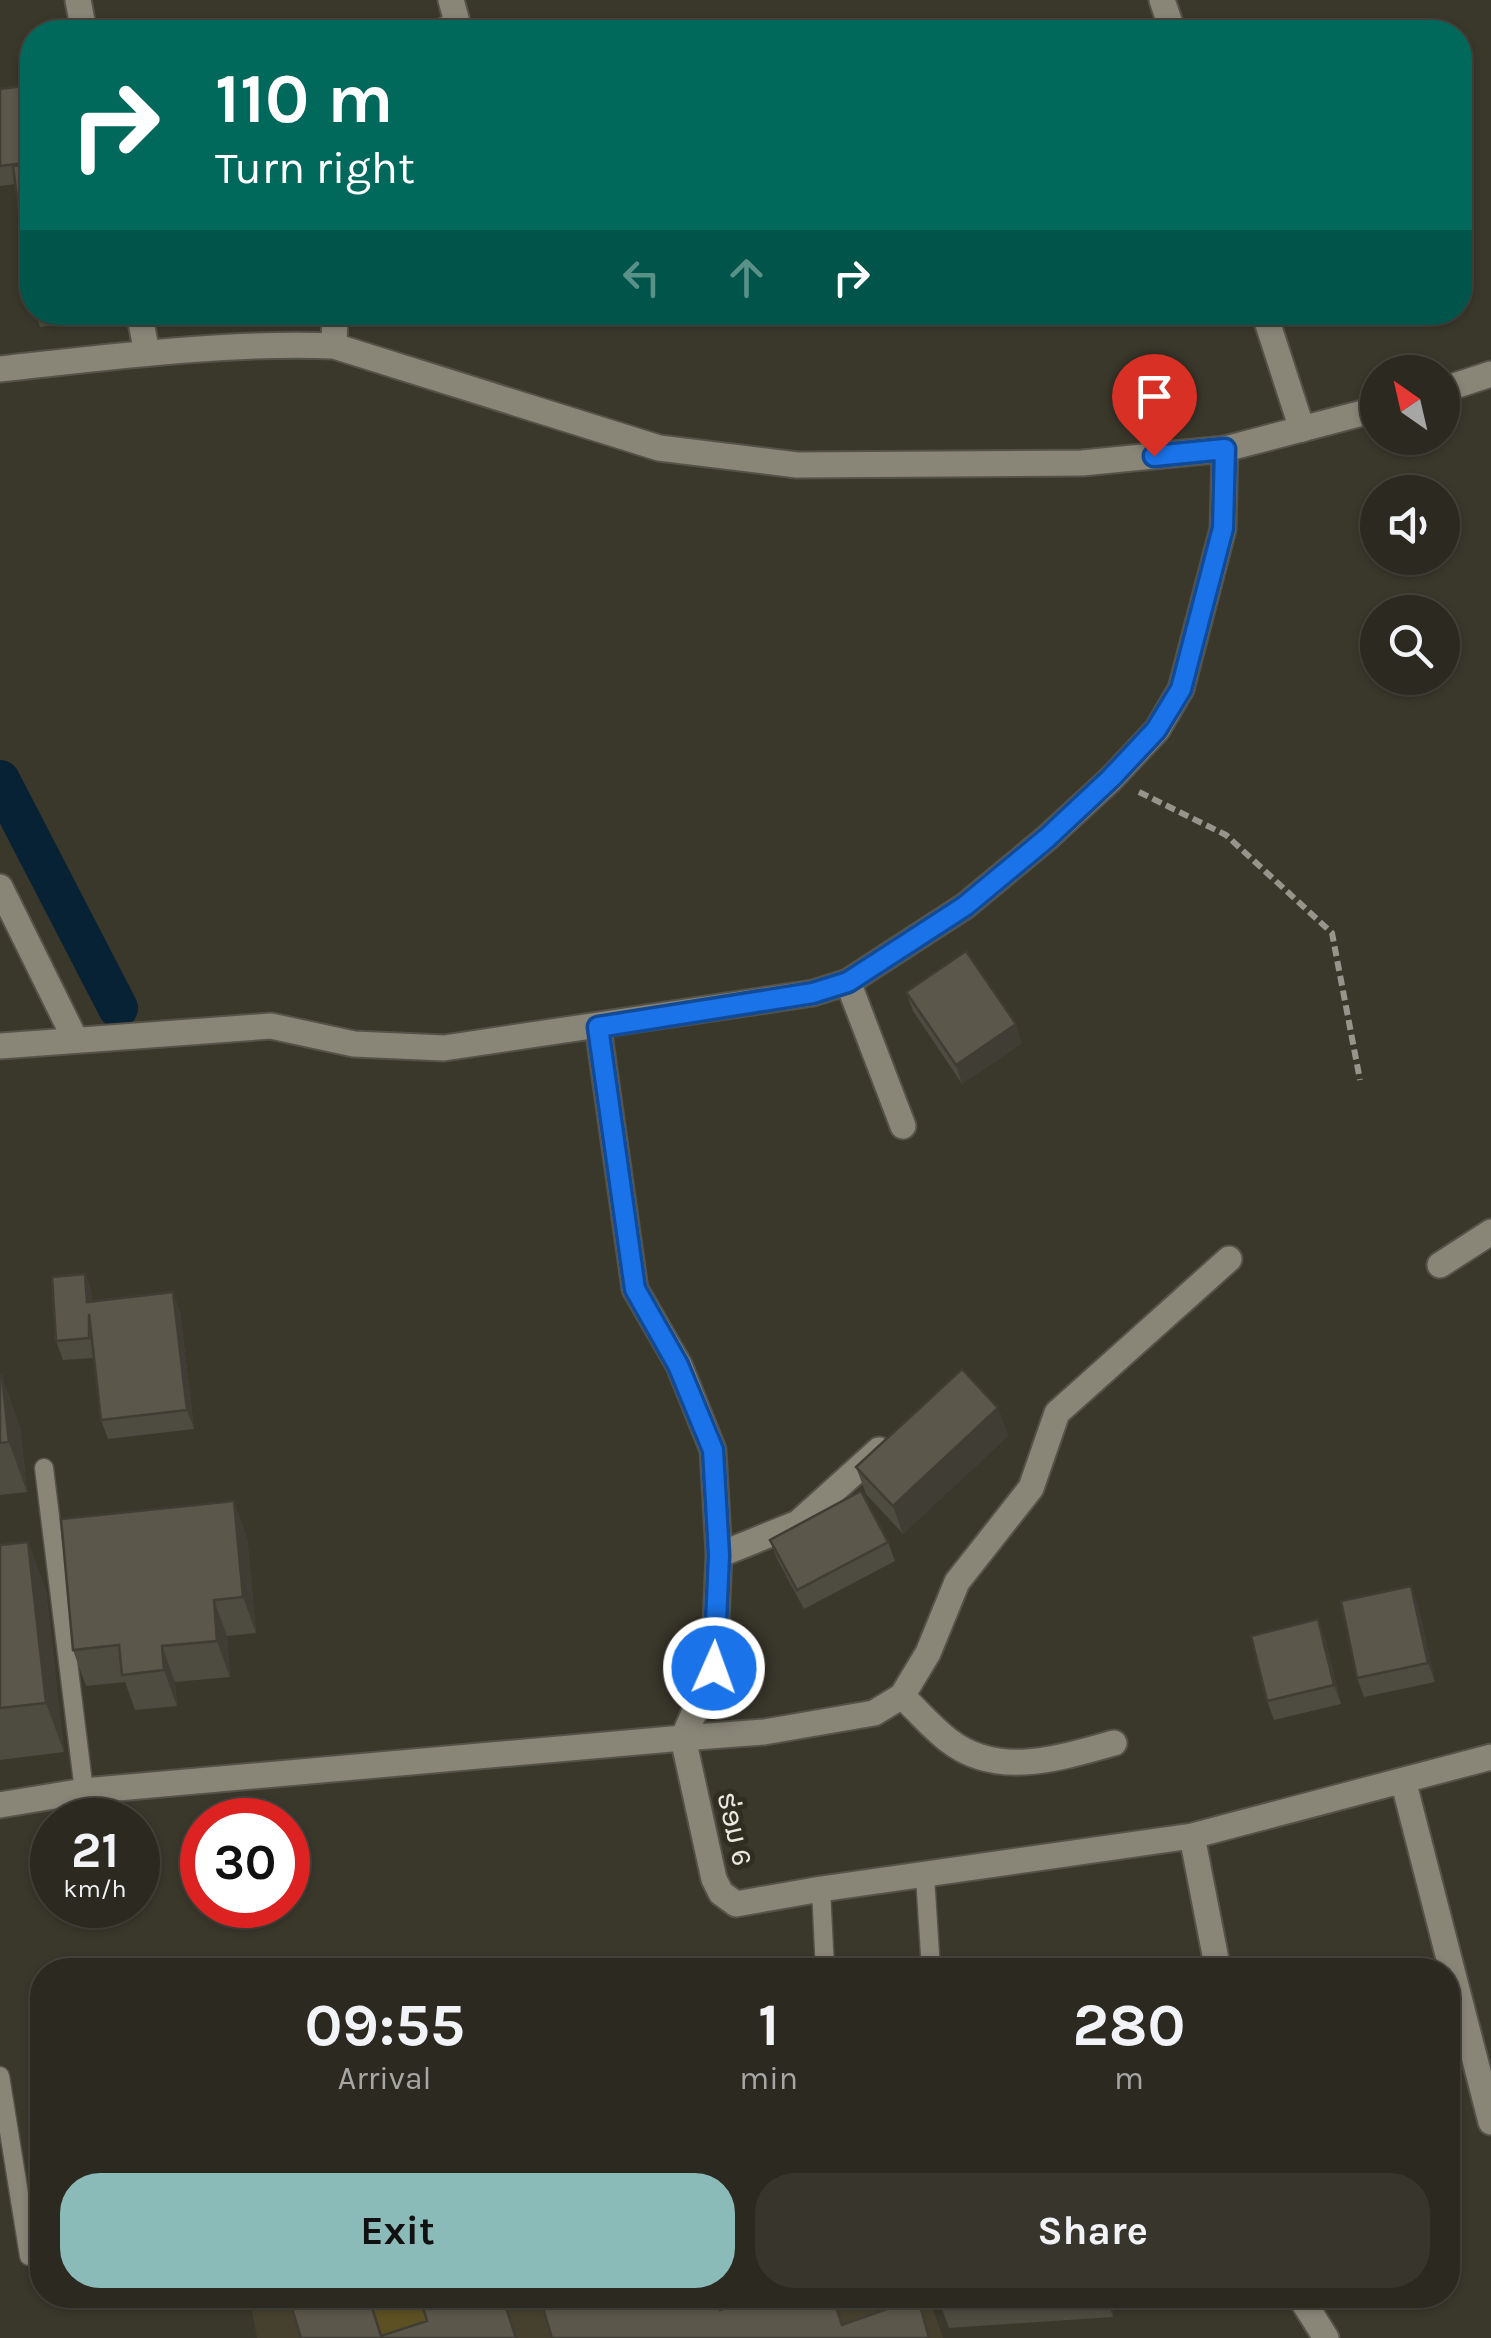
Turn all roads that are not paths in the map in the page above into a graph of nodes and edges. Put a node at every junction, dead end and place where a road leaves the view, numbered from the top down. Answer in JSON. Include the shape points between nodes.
{"nodes":[{"id":1,"x":142,"y":325,"type":"edge"},
{"id":2,"x":335,"y":325,"type":"edge"},
{"id":3,"x":1268,"y":325,"type":"edge"},
{"id":4,"x":334,"y":346,"type":"junction"},
{"id":5,"x":147,"y":353,"type":"junction"},
{"id":6,"x":0,"y":368,"type":"edge"},
{"id":7,"x":1491,"y":374,"type":"edge"},
{"id":8,"x":1460,"y":384,"type":"edge"},
{"id":9,"x":1360,"y":414,"type":"edge"},
{"id":10,"x":1302,"y":430,"type":"junction"},
{"id":11,"x":1225,"y":449,"type":"junction"},
{"id":12,"x":0,"y":887,"type":"edge"},
{"id":13,"x":848,"y":982,"type":"junction"},
{"id":14,"x":598,"y":1027,"type":"junction"},
{"id":15,"x":75,"y":1039,"type":"junction"},
{"id":16,"x":0,"y":1046,"type":"edge"},
{"id":17,"x":903,"y":1126,"type":"dead end"},
{"id":18,"x":1491,"y":1232,"type":"edge"},
{"id":19,"x":1228,"y":1260,"type":"dead end"},
{"id":20,"x":1440,"y":1265,"type":"dead end"},
{"id":21,"x":900,"y":1430,"type":"edge"},
{"id":22,"x":44,"y":1468,"type":"dead end"},
{"id":23,"x":719,"y":1555,"type":"junction"},
{"id":24,"x":902,"y":1696,"type":"junction"},
{"id":25,"x":683,"y":1738,"type":"junction"},
{"id":26,"x":1114,"y":1743,"type":"dead end"},
{"id":27,"x":1491,"y":1757,"type":"edge"},
{"id":28,"x":1403,"y":1780,"type":"junction"},
{"id":29,"x":84,"y":1791,"type":"junction"},
{"id":30,"x":0,"y":1805,"type":"edge"},
{"id":31,"x":1192,"y":1836,"type":"junction"},
{"id":32,"x":924,"y":1876,"type":"junction"},
{"id":33,"x":821,"y":1889,"type":"junction"},
{"id":34,"x":824,"y":1958,"type":"edge"},
{"id":35,"x":930,"y":1958,"type":"edge"},
{"id":36,"x":1216,"y":1958,"type":"edge"},
{"id":37,"x":1449,"y":1958,"type":"edge"},
{"id":38,"x":1460,"y":2002,"type":"edge"},
{"id":39,"x":0,"y":2076,"type":"edge"},
{"id":40,"x":1491,"y":2122,"type":"edge"},
{"id":41,"x":29,"y":2256,"type":"dead end"},
{"id":42,"x":1307,"y":2308,"type":"edge"},
{"id":43,"x":1326,"y":2338,"type":"edge"}],
"edges":[{"from":1,"to":5,"type":"street"},
{"from":2,"to":4,"type":"street"},
{"from":3,"to":10,"type":"street"},
{"from":4,"to":5,"type":"street"},
{"from":4,"to":11,"type":"street","via":[[659,448],[721,458],[1082,463]]},
{"from":5,"to":6,"type":"street"},
{"from":7,"to":8,"type":"street"},
{"from":9,"to":10,"type":"street"},
{"from":10,"to":11,"type":"street"},
{"from":11,"to":13,"type":"street","via":[[1223,528],[1181,689],[1156,730],[965,906]]},
{"from":12,"to":15,"type":"street"},
{"from":13,"to":14,"type":"street"},
{"from":13,"to":17,"type":"street"},
{"from":14,"to":15,"type":"street","via":[[444,1048],[354,1044],[271,1026]]},
{"from":14,"to":23,"type":"street","via":[[635,1289],[678,1365],[713,1450]]},
{"from":15,"to":16,"type":"street"},
{"from":18,"to":20,"type":"street"},
{"from":19,"to":24,"type":"street","via":[[1057,1413],[1031,1488],[957,1582]]},
{"from":21,"to":23,"type":"street","via":[[798,1523]]},
{"from":22,"to":29,"type":"lane"},
{"from":23,"to":25,"type":"street","via":[[714,1668]]},
{"from":24,"to":25,"type":"street","via":[[874,1713]]},
{"from":24,"to":26,"type":"street","via":[[950,1742],[986,1760],[1053,1759]]},
{"from":25,"to":29,"type":"street"},
{"from":25,"to":33,"type":"street","name":"ຮ່ອມ 6","via":[[721,1893],[736,1904]]},
{"from":27,"to":28,"type":"street","name":"ຮ່ອມ 6"},
{"from":28,"to":31,"type":"street","name":"ຮ່ອມ 6"},
{"from":28,"to":37,"type":"street"},
{"from":29,"to":30,"type":"street"},
{"from":31,"to":32,"type":"street","name":"ຮ່ອມ 6"},
{"from":31,"to":36,"type":"street"},
{"from":32,"to":33,"type":"street","name":"ຮ່ອມ 6"},
{"from":32,"to":35,"type":"lane"},
{"from":33,"to":34,"type":"lane"},
{"from":38,"to":40,"type":"street"},
{"from":39,"to":41,"type":"lane"},
{"from":42,"to":43,"type":"street"}]}
